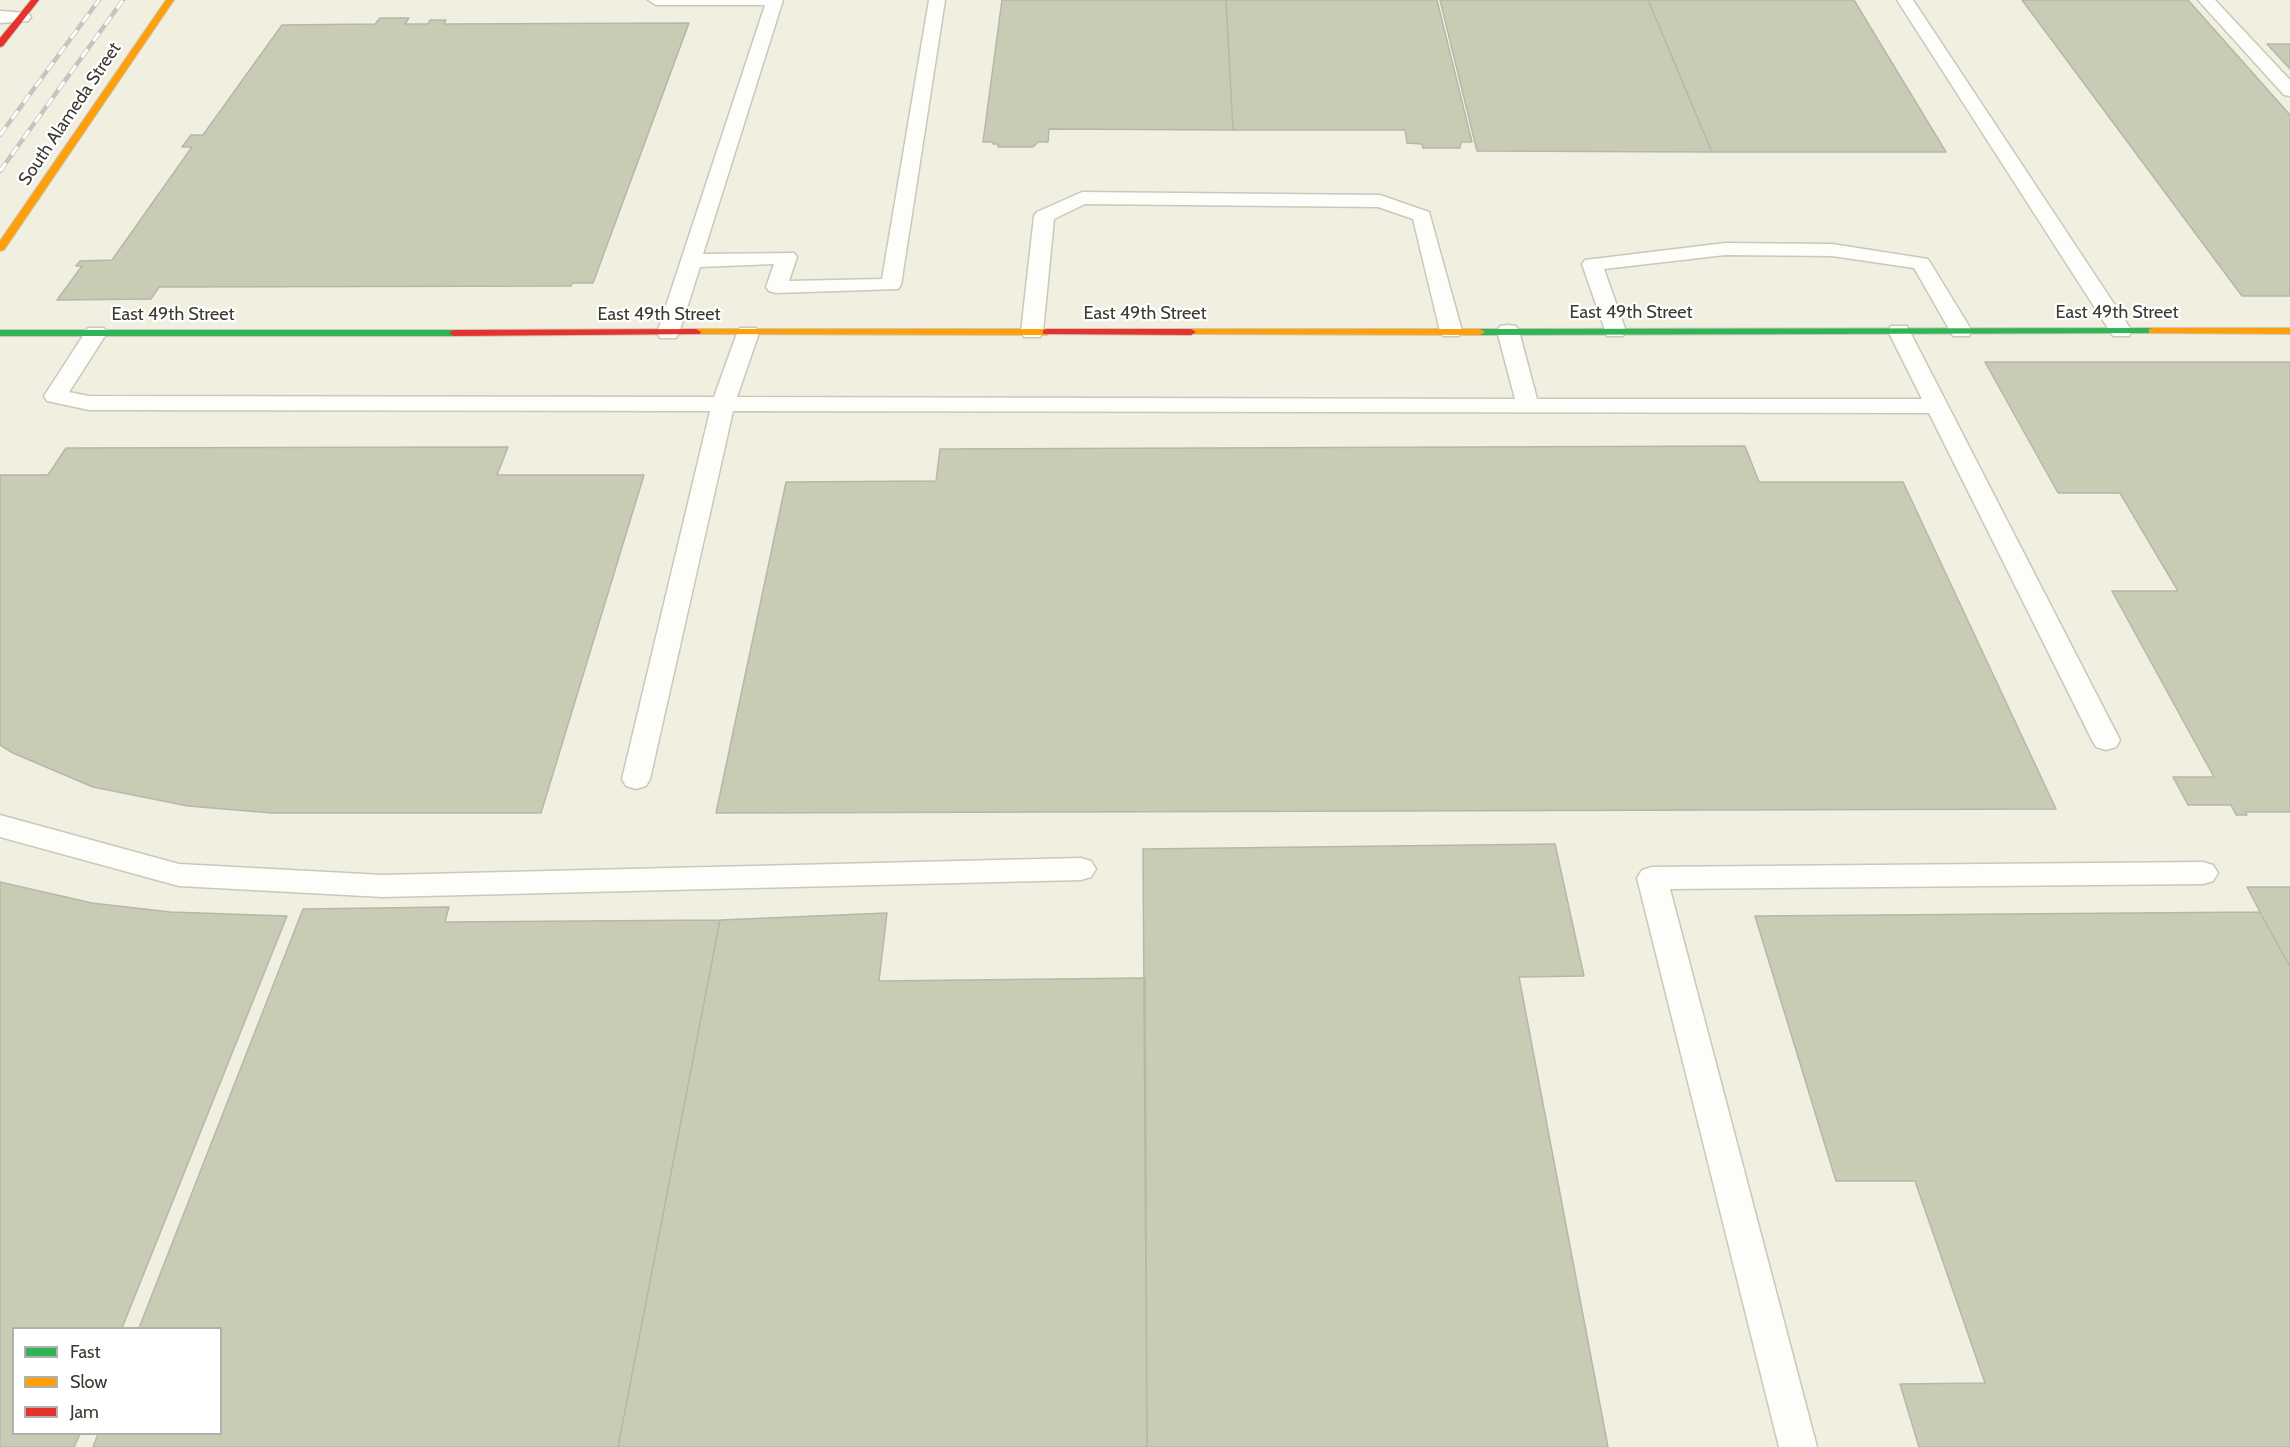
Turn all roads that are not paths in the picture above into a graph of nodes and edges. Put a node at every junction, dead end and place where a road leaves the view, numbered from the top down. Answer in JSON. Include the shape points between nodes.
{"nodes":[{"id":1,"x":35,"y":0,"type":"edge"},
{"id":2,"x":170,"y":0,"type":"edge"},
{"id":3,"x":656,"y":0,"type":"edge"},
{"id":4,"x":775,"y":0,"type":"edge"},
{"id":5,"x":938,"y":0,"type":"edge"},
{"id":6,"x":1905,"y":0,"type":"edge"},
{"id":7,"x":2205,"y":0,"type":"edge"},
{"id":8,"x":21,"y":16,"type":"junction"},
{"id":9,"x":0,"y":17,"type":"edge"},
{"id":10,"x":0,"y":44,"type":"edge"},
{"id":11,"x":2290,"y":91,"type":"edge"},
{"id":12,"x":0,"y":248,"type":"edge"},
{"id":13,"x":691,"y":261,"type":"junction"},
{"id":14,"x":1899,"y":331,"type":"junction"},
{"id":15,"x":1961,"y":331,"type":"junction"},
{"id":16,"x":2121,"y":331,"type":"junction"},
{"id":17,"x":2290,"y":331,"type":"edge"},
{"id":18,"x":1032,"y":332,"type":"junction"},
{"id":19,"x":1451,"y":332,"type":"junction"},
{"id":20,"x":1508,"y":332,"type":"junction"},
{"id":21,"x":1615,"y":332,"type":"junction"},
{"id":22,"x":0,"y":333,"type":"edge"},
{"id":23,"x":96,"y":333,"type":"junction"},
{"id":24,"x":668,"y":333,"type":"junction"},
{"id":25,"x":748,"y":333,"type":"junction"},
{"id":26,"x":723,"y":404,"type":"junction"},
{"id":27,"x":1528,"y":405,"type":"junction"},
{"id":28,"x":1937,"y":406,"type":"junction"},
{"id":29,"x":2106,"y":740,"type":"dead end"},
{"id":30,"x":636,"y":779,"type":"dead end"},
{"id":31,"x":0,"y":826,"type":"edge"},
{"id":32,"x":1081,"y":869,"type":"dead end"},
{"id":33,"x":2203,"y":873,"type":"dead end"},
{"id":34,"x":1798,"y":1447,"type":"edge"}],
"edges":[{"from":1,"to":8,"type":"street"},
{"from":2,"to":12,"type":"street","name":"South Alameda Street"},
{"from":3,"to":4,"type":"lane"},
{"from":4,"to":13,"type":"lane"},
{"from":5,"to":13,"type":"lane","via":[[891,285],[776,287],[787,258]]},
{"from":6,"to":16,"type":"lane"},
{"from":7,"to":11,"type":"lane"},
{"from":8,"to":9,"type":"street"},
{"from":8,"to":10,"type":"street"},
{"from":13,"to":24,"type":"lane"},
{"from":14,"to":15,"type":"street","name":"East 49th Street"},
{"from":14,"to":21,"type":"street","name":"East 49th Street"},
{"from":14,"to":28,"type":"lane"},
{"from":15,"to":16,"type":"street","name":"East 49th Street"},
{"from":15,"to":21,"type":"lane","via":[[1921,263],[1832,250],[1725,249],[1592,264]]},
{"from":16,"to":17,"type":"street","name":"East 49th Street"},
{"from":18,"to":19,"type":"street","name":"East 49th Street"},
{"from":18,"to":19,"type":"lane","via":[[1044,216],[1082,198],[1380,201],[1422,216]]},
{"from":18,"to":25,"type":"street","name":"East 49th Street"},
{"from":19,"to":20,"type":"street","name":"East 49th Street"},
{"from":20,"to":21,"type":"street","name":"East 49th Street"},
{"from":20,"to":27,"type":"lane"},
{"from":22,"to":23,"type":"street","name":"East 49th Street"},
{"from":23,"to":24,"type":"street","name":"East 49th Street"},
{"from":23,"to":26,"type":"lane","via":[[55,396],[89,403]]},
{"from":24,"to":25,"type":"street","name":"East 49th Street"},
{"from":25,"to":26,"type":"lane"},
{"from":26,"to":27,"type":"lane"},
{"from":26,"to":30,"type":"lane"},
{"from":27,"to":28,"type":"lane"},
{"from":28,"to":29,"type":"lane"},
{"from":31,"to":32,"type":"lane","via":[[179,875],[383,886]]},
{"from":33,"to":34,"type":"lane","via":[[1652,878]]}]}
